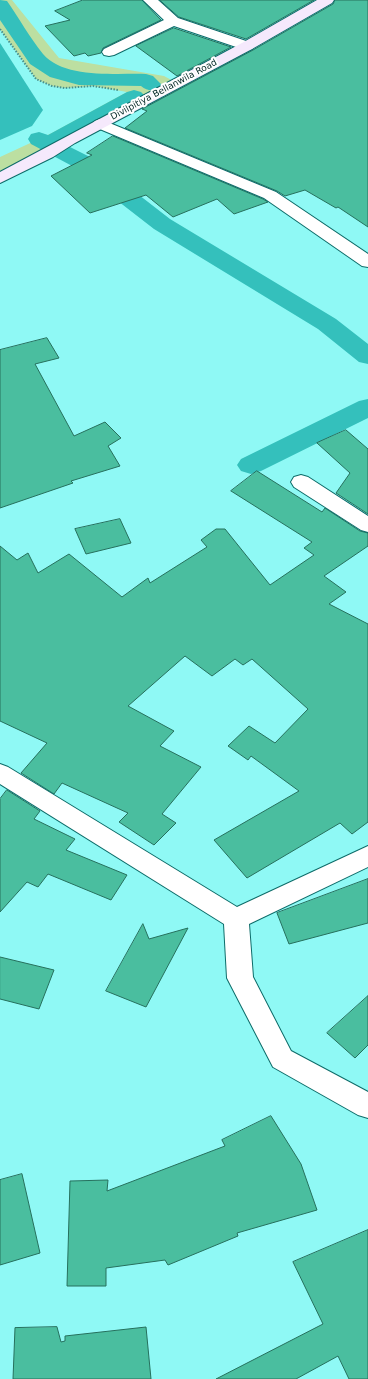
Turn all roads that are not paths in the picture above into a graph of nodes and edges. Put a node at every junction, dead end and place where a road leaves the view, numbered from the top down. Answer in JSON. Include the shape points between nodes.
{"nodes":[{"id":1,"x":150,"y":0,"type":"edge"},
{"id":2,"x":327,"y":0,"type":"edge"},
{"id":3,"x":173,"y":21,"type":"junction"},
{"id":4,"x":247,"y":46,"type":"junction"},
{"id":5,"x":109,"y":52,"type":"dead end"},
{"id":6,"x":100,"y":124,"type":"junction"},
{"id":7,"x":0,"y":178,"type":"edge"},
{"id":8,"x":368,"y":262,"type":"edge"},
{"id":9,"x":301,"y":482,"type":"dead end"},
{"id":10,"x":368,"y":525,"type":"edge"},
{"id":11,"x":0,"y":773,"type":"edge"},
{"id":12,"x":368,"y":856,"type":"edge"},
{"id":13,"x":236,"y":919,"type":"junction"},
{"id":14,"x":368,"y":1106,"type":"edge"}],
"edges":[{"from":1,"to":3,"type":"street"},
{"from":2,"to":4,"type":"street","name":"Divilpitiya Bellanwila Road"},
{"from":3,"to":4,"type":"street"},
{"from":3,"to":5,"type":"street"},
{"from":4,"to":6,"type":"street","name":"Divilpitiya Bellanwila Road"},
{"from":6,"to":7,"type":"street","name":"Divilpitiya Bellanwila Road"},
{"from":6,"to":8,"type":"street","via":[[270,195]]},
{"from":9,"to":10,"type":"street"},
{"from":11,"to":13,"type":"street"},
{"from":12,"to":13,"type":"street"},
{"from":13,"to":14,"type":"street","via":[[240,978],[282,1059]]}]}
